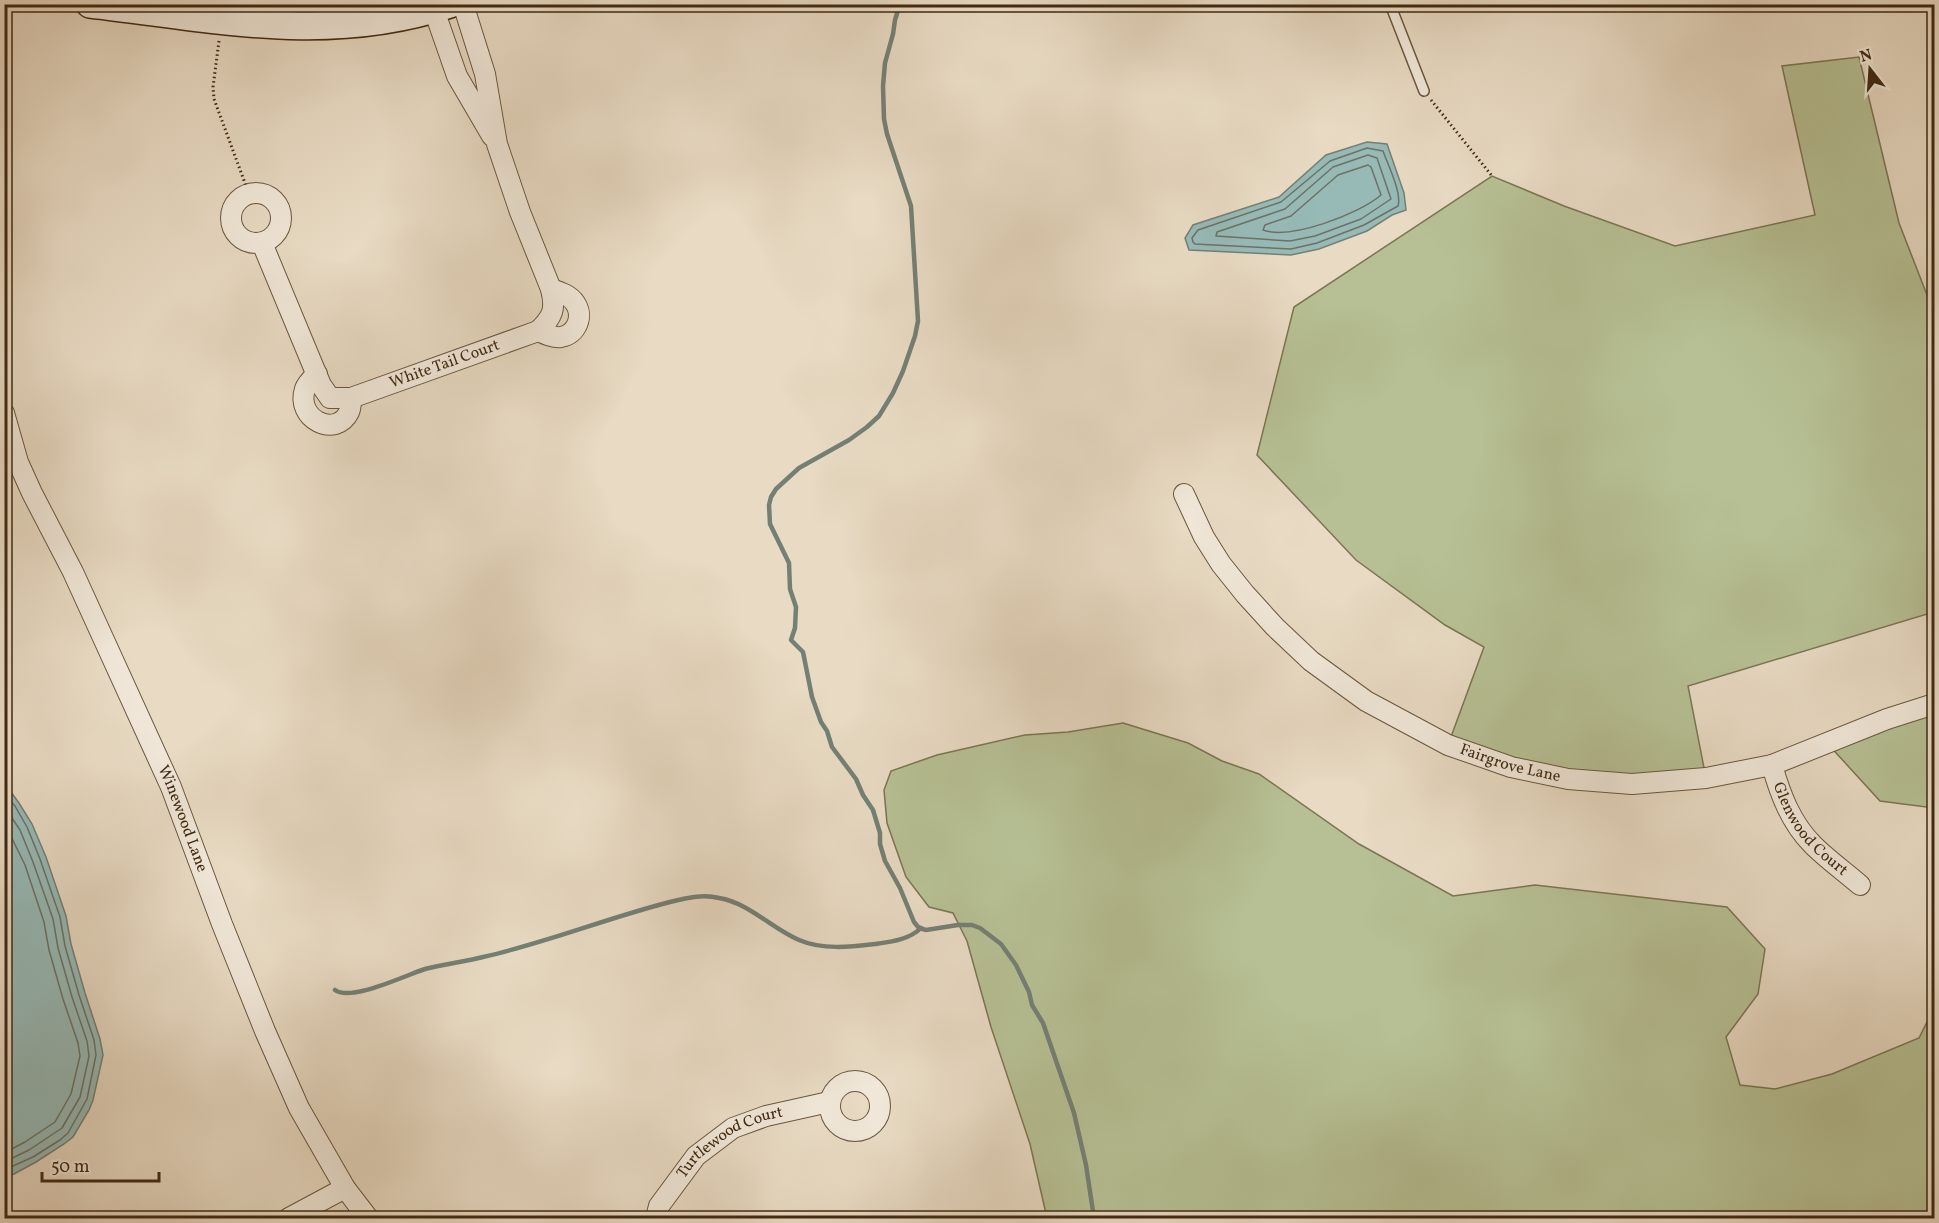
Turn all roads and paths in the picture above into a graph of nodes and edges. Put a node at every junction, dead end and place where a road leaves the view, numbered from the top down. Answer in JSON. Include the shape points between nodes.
{"nodes":[{"id":1,"x":90,"y":4,"type":"edge"},
{"id":2,"x":463,"y":4,"type":"edge"},
{"id":3,"x":1390,"y":4,"type":"edge"},
{"id":4,"x":442,"y":7,"type":"edge"},
{"id":5,"x":222,"y":21,"type":"junction"},
{"id":6,"x":1424,"y":91,"type":"joint"},
{"id":7,"x":497,"y":144,"type":"junction"},
{"id":8,"x":1492,"y":176,"type":"dead end"},
{"id":9,"x":249,"y":194,"type":"junction"},
{"id":10,"x":262,"y":243,"type":"junction"},
{"id":11,"x":551,"y":289,"type":"junction"},
{"id":12,"x":538,"y":331,"type":"junction"},
{"id":13,"x":317,"y":374,"type":"junction"},
{"id":14,"x":351,"y":398,"type":"junction"},
{"id":15,"x":4,"y":413,"type":"edge"},
{"id":16,"x":11,"y":465,"type":"edge"},
{"id":17,"x":1184,"y":494,"type":"dead end"},
{"id":18,"x":1935,"y":704,"type":"edge"},
{"id":19,"x":1772,"y":765,"type":"junction"},
{"id":20,"x":1860,"y":885,"type":"dead end"},
{"id":21,"x":829,"y":1102,"type":"dead end"},
{"id":22,"x":345,"y":1188,"type":"junction"},
{"id":23,"x":289,"y":1218,"type":"edge"},
{"id":24,"x":368,"y":1218,"type":"edge"},
{"id":25,"x":656,"y":1218,"type":"edge"}],
"edges":[{"from":1,"to":5,"type":"main road"},
{"from":2,"to":7,"type":"street","via":[[485,74]]},
{"from":3,"to":6,"type":"lane"},
{"from":4,"to":5,"type":"main road","via":[[392,20],[333,26]]},
{"from":4,"to":7,"type":"street","via":[[457,76]]},
{"from":5,"to":9,"type":"path","via":[[214,99]]},
{"from":6,"to":8,"type":"path"},
{"from":7,"to":11,"type":"street"},
{"from":9,"to":10,"type":"street","via":[[233,208],[231,225],[243,240]]},
{"from":9,"to":10,"type":"street","via":[[264,194],[274,201],[282,216],[278,231]]},
{"from":10,"to":13,"type":"street"},
{"from":11,"to":12,"type":"street","via":[[553,310],[549,321]]},
{"from":11,"to":12,"type":"street","name":"White Tail Court","via":[[575,302],[578,325],[559,338]]},
{"from":12,"to":14,"type":"street","name":"White Tail Court"},
{"from":13,"to":14,"type":"street","via":[[330,398]]},
{"from":13,"to":14,"type":"street","via":[[305,388],[304,402],[307,413],[317,422],[341,422],[350,411]]},
{"from":15,"to":16,"type":"street","name":"Winewood Lane"},
{"from":16,"to":22,"type":"street","name":"Winewood Lane","via":[[32,493],[73,572],[171,787],[265,1031],[299,1108]]},
{"from":17,"to":19,"type":"street","name":"Fairgrove Lane","via":[[1221,564],[1275,627],[1311,661],[1366,701],[1448,745],[1511,766],[1568,779],[1632,784],[1706,778]]},
{"from":18,"to":19,"type":"street","name":"Fairgrove Lane","via":[[1887,718]]},
{"from":19,"to":20,"type":"street","name":"Glenwood Court","via":[[1789,813],[1812,844]]},
{"from":21,"to":25,"type":"street","name":"Turtlewood Court","via":[[733,1128],[696,1156],[659,1206]]},
{"from":22,"to":23,"type":"street"},
{"from":22,"to":24,"type":"street","name":"Winewood Lane"}]}
